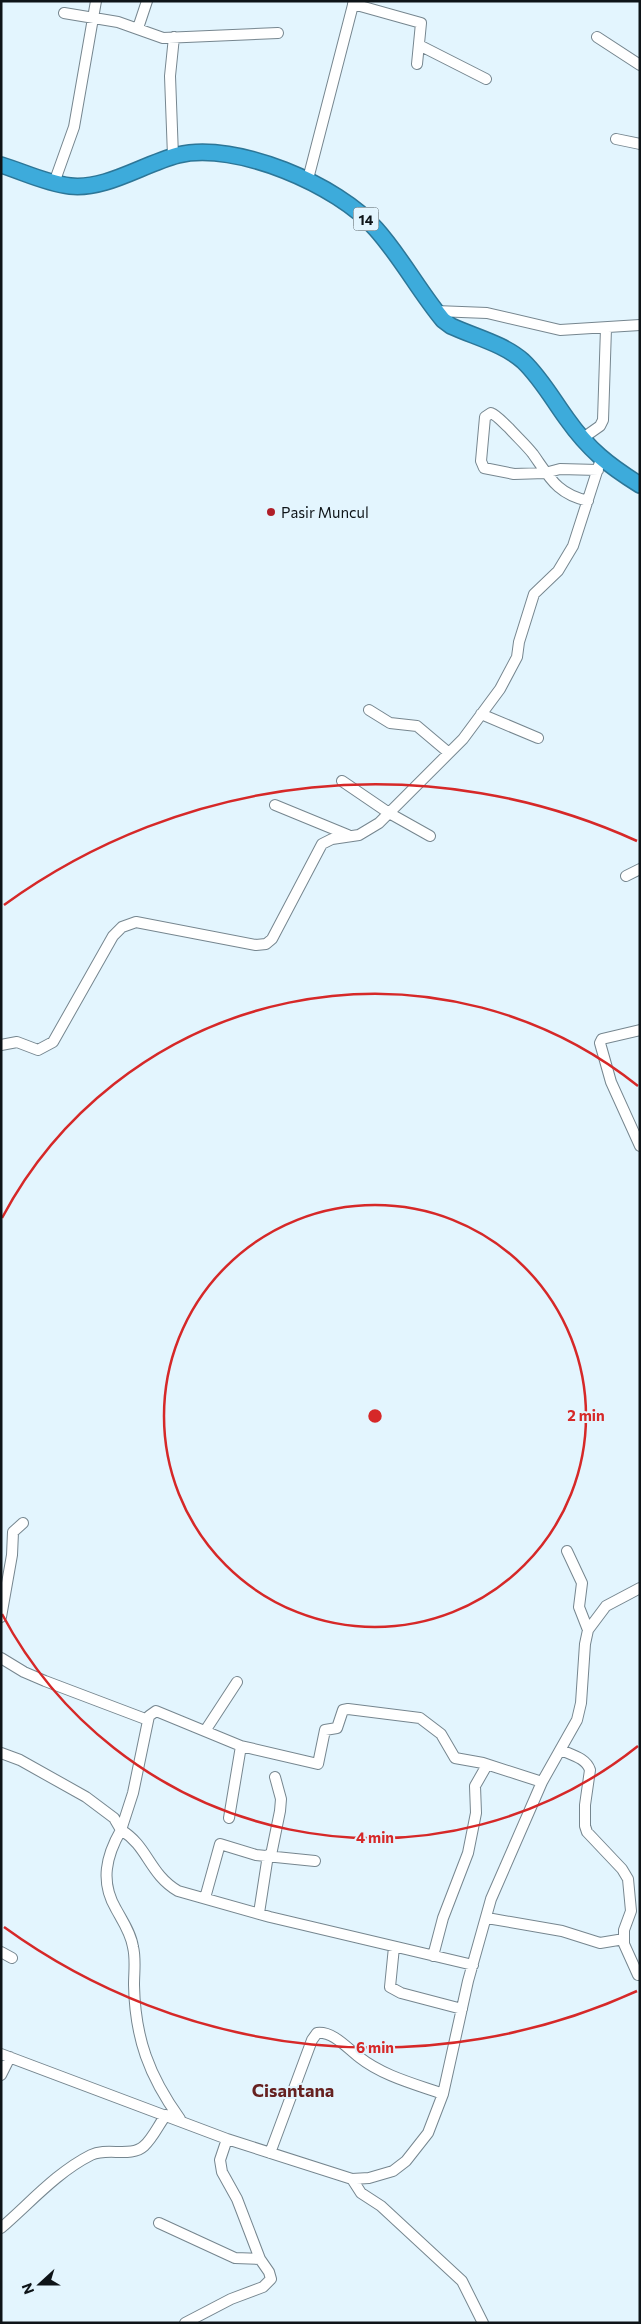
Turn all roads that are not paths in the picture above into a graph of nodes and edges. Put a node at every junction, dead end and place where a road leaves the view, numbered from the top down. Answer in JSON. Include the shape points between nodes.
{"nodes":[{"id":1,"x":96,"y":1,"type":"edge"},
{"id":2,"x":147,"y":1,"type":"edge"},
{"id":3,"x":354,"y":3,"type":"edge"},
{"id":4,"x":64,"y":13,"type":"dead end"},
{"id":5,"x":94,"y":19,"type":"junction"},
{"id":6,"x":138,"y":28,"type":"junction"},
{"id":7,"x":278,"y":33,"type":"dead end"},
{"id":8,"x":597,"y":37,"type":"dead end"},
{"id":9,"x":174,"y":38,"type":"junction"},
{"id":10,"x":419,"y":46,"type":"junction"},
{"id":11,"x":417,"y":64,"type":"dead end"},
{"id":12,"x":640,"y":66,"type":"edge"},
{"id":13,"x":486,"y":79,"type":"dead end"},
{"id":14,"x":616,"y":139,"type":"dead end"},
{"id":15,"x":640,"y":144,"type":"edge"},
{"id":16,"x":173,"y":156,"type":"junction"},
{"id":17,"x":1,"y":165,"type":"edge"},
{"id":18,"x":308,"y":179,"type":"junction"},
{"id":19,"x":54,"y":183,"type":"junction"},
{"id":20,"x":436,"y":311,"type":"junction"},
{"id":21,"x":640,"y":325,"type":"edge"},
{"id":22,"x":606,"y":328,"type":"junction"},
{"id":23,"x":583,"y":438,"type":"junction"},
{"id":24,"x":600,"y":464,"type":"junction"},
{"id":25,"x":545,"y":473,"type":"junction"},
{"id":26,"x":640,"y":485,"type":"edge"},
{"id":27,"x":588,"y":501,"type":"junction"},
{"id":28,"x":370,"y":710,"type":"dead end"},
{"id":29,"x":481,"y":714,"type":"junction"},
{"id":30,"x":538,"y":738,"type":"dead end"},
{"id":31,"x":449,"y":753,"type":"junction"},
{"id":32,"x":342,"y":781,"type":"dead end"},
{"id":33,"x":275,"y":805,"type":"dead end"},
{"id":34,"x":389,"y":813,"type":"junction"},
{"id":35,"x":349,"y":836,"type":"junction"},
{"id":36,"x":430,"y":836,"type":"dead end"},
{"id":37,"x":640,"y":870,"type":"edge"},
{"id":38,"x":626,"y":876,"type":"dead end"},
{"id":39,"x":640,"y":1030,"type":"edge"},
{"id":40,"x":1,"y":1045,"type":"edge"},
{"id":41,"x":640,"y":1146,"type":"edge"},
{"id":42,"x":23,"y":1523,"type":"dead end"},
{"id":43,"x":568,"y":1551,"type":"dead end"},
{"id":44,"x":640,"y":1588,"type":"edge"},
{"id":45,"x":1,"y":1617,"type":"edge"},
{"id":46,"x":588,"y":1630,"type":"junction"},
{"id":47,"x":1,"y":1658,"type":"edge"},
{"id":48,"x":237,"y":1682,"type":"dead end"},
{"id":49,"x":148,"y":1720,"type":"junction"},
{"id":50,"x":205,"y":1731,"type":"junction"},
{"id":51,"x":241,"y":1746,"type":"junction"},
{"id":52,"x":561,"y":1750,"type":"junction"},
{"id":53,"x":1,"y":1753,"type":"edge"},
{"id":54,"x":487,"y":1765,"type":"junction"},
{"id":55,"x":275,"y":1777,"type":"dead end"},
{"id":56,"x":542,"y":1782,"type":"junction"},
{"id":57,"x":229,"y":1818,"type":"dead end"},
{"id":58,"x":122,"y":1830,"type":"junction"},
{"id":59,"x":270,"y":1855,"type":"junction"},
{"id":60,"x":315,"y":1861,"type":"dead end"},
{"id":61,"x":205,"y":1898,"type":"junction"},
{"id":62,"x":259,"y":1913,"type":"junction"},
{"id":63,"x":487,"y":1918,"type":"junction"},
{"id":64,"x":624,"y":1939,"type":"junction"},
{"id":65,"x":394,"y":1947,"type":"junction"},
{"id":66,"x":1,"y":1952,"type":"edge"},
{"id":67,"x":433,"y":1956,"type":"junction"},
{"id":68,"x":12,"y":1958,"type":"dead end"},
{"id":69,"x":473,"y":1965,"type":"junction"},
{"id":70,"x":638,"y":1974,"type":"dead end"},
{"id":71,"x":462,"y":2009,"type":"junction"},
{"id":72,"x":6,"y":2056,"type":"edge"},
{"id":73,"x":1,"y":2075,"type":"edge"},
{"id":74,"x":443,"y":2094,"type":"junction"},
{"id":75,"x":166,"y":2114,"type":"junction"},
{"id":76,"x":180,"y":2120,"type":"junction"},
{"id":77,"x":227,"y":2139,"type":"junction"},
{"id":78,"x":270,"y":2153,"type":"junction"},
{"id":79,"x":352,"y":2179,"type":"junction"},
{"id":80,"x":159,"y":2223,"type":"dead end"},
{"id":81,"x":1,"y":2228,"type":"edge"},
{"id":82,"x":260,"y":2259,"type":"junction"},
{"id":83,"x":185,"y":2323,"type":"edge"},
{"id":84,"x":483,"y":2323,"type":"edge"}],
"edges":[{"from":1,"to":5,"type":"street"},
{"from":2,"to":6,"type":"street"},
{"from":3,"to":10,"type":"street","via":[[420,22]]},
{"from":3,"to":18,"type":"street"},
{"from":4,"to":5,"type":"street"},
{"from":5,"to":6,"type":"street"},
{"from":5,"to":19,"type":"street","via":[[74,127]]},
{"from":6,"to":9,"type":"street","via":[[163,38]]},
{"from":7,"to":9,"type":"street"},
{"from":8,"to":12,"type":"street"},
{"from":9,"to":16,"type":"street","via":[[170,76]]},
{"from":10,"to":11,"type":"street"},
{"from":10,"to":13,"type":"street"},
{"from":14,"to":15,"type":"street"},
{"from":16,"to":18,"type":"highway","number":"14","via":[[194,152],[222,154],[273,166]]},
{"from":16,"to":19,"type":"highway","number":"14","via":[[93,185]]},
{"from":17,"to":19,"type":"highway","number":"14"},
{"from":18,"to":20,"type":"highway","number":"14","via":[[360,213],[376,228]]},
{"from":20,"to":22,"type":"street","via":[[487,314],[560,330]]},
{"from":20,"to":23,"type":"highway","number":"14","via":[[451,326],[510,351],[524,362]]},
{"from":21,"to":22,"type":"street"},
{"from":22,"to":23,"type":"street","via":[[602,420],[600,426]]},
{"from":23,"to":24,"type":"highway","number":"14"},
{"from":24,"to":25,"type":"street"},
{"from":24,"to":26,"type":"highway","number":"14"},
{"from":24,"to":27,"type":"street"},
{"from":25,"to":25,"type":"street","via":[[509,474],[483,467],[484,420],[488,414],[498,417]]},
{"from":25,"to":27,"type":"street","via":[[568,495]]},
{"from":27,"to":29,"type":"street","via":[[565,561],[534,594],[510,674]]},
{"from":28,"to":31,"type":"street","via":[[390,723],[418,726]]},
{"from":29,"to":30,"type":"street"},
{"from":29,"to":31,"type":"street","via":[[464,739]]},
{"from":31,"to":34,"type":"street"},
{"from":32,"to":34,"type":"street"},
{"from":33,"to":35,"type":"street"},
{"from":34,"to":35,"type":"street","via":[[367,830]]},
{"from":34,"to":36,"type":"street"},
{"from":35,"to":40,"type":"street","via":[[327,841],[318,849],[272,939],[266,944],[256,945],[136,922],[128,924],[112,936],[53,1042],[38,1050],[16,1042]]},
{"from":37,"to":38,"type":"street"},
{"from":39,"to":41,"type":"street","via":[[602,1039],[600,1043],[611,1082]]},
{"from":42,"to":45,"type":"street","via":[[13,1532]]},
{"from":43,"to":46,"type":"street","via":[[582,1583],[579,1607]]},
{"from":44,"to":46,"type":"street","via":[[606,1606]]},
{"from":46,"to":52,"type":"street","via":[[581,1703]]},
{"from":47,"to":49,"type":"street","via":[[38,1678]]},
{"from":48,"to":50,"type":"street"},
{"from":49,"to":50,"type":"street","via":[[156,1711]]},
{"from":49,"to":58,"type":"street","via":[[134,1793]]},
{"from":50,"to":51,"type":"street"},
{"from":51,"to":54,"type":"street","via":[[318,1764],[325,1730],[337,1728],[343,1710],[348,1709],[420,1718],[441,1734],[455,1758]]},
{"from":51,"to":57,"type":"street"},
{"from":52,"to":56,"type":"street"},
{"from":52,"to":64,"type":"street","via":[[588,1765],[584,1816],[587,1832],[628,1878],[631,1911]]},
{"from":53,"to":58,"type":"street","via":[[20,1760],[86,1798],[114,1818]]},
{"from":54,"to":56,"type":"street"},
{"from":54,"to":67,"type":"street","via":[[474,1786],[476,1813],[468,1853],[443,1918]]},
{"from":55,"to":59,"type":"street","via":[[280,1811]]},
{"from":56,"to":63,"type":"street","via":[[491,1899]]},
{"from":58,"to":61,"type":"street","via":[[140,1844],[153,1869],[166,1884],[178,1891]]},
{"from":58,"to":76,"type":"street","via":[[107,1862],[108,1891],[133,1945],[137,2009],[147,2064]]},
{"from":59,"to":60,"type":"street"},
{"from":59,"to":61,"type":"street","via":[[256,1855],[220,1844]]},
{"from":59,"to":62,"type":"street"},
{"from":61,"to":62,"type":"street"},
{"from":62,"to":65,"type":"street"},
{"from":63,"to":64,"type":"street","via":[[562,1931],[600,1943]]},
{"from":63,"to":69,"type":"street"},
{"from":64,"to":70,"type":"street","via":[[628,1956]]},
{"from":65,"to":67,"type":"street"},
{"from":65,"to":71,"type":"street","via":[[390,1987],[401,1993]]},
{"from":66,"to":68,"type":"street"},
{"from":67,"to":69,"type":"street"},
{"from":69,"to":71,"type":"street"},
{"from":71,"to":74,"type":"street"},
{"from":72,"to":73,"type":"street"},
{"from":72,"to":75,"type":"street"},
{"from":74,"to":78,"type":"street","via":[[374,2068],[343,2043],[325,2033],[317,2034]]},
{"from":74,"to":79,"type":"street","via":[[428,2133],[406,2161],[393,2171]]},
{"from":75,"to":76,"type":"street"},
{"from":75,"to":81,"type":"street","via":[[142,2148],[92,2155],[62,2174]]},
{"from":76,"to":77,"type":"street"},
{"from":77,"to":78,"type":"street"},
{"from":77,"to":82,"type":"street","via":[[220,2165]]},
{"from":78,"to":79,"type":"street"},
{"from":79,"to":84,"type":"street","via":[[361,2193],[381,2206],[462,2281]]},
{"from":80,"to":82,"type":"street","via":[[235,2258]]},
{"from":82,"to":83,"type":"street","via":[[270,2272],[270,2281],[263,2287],[223,2302]]}]}
